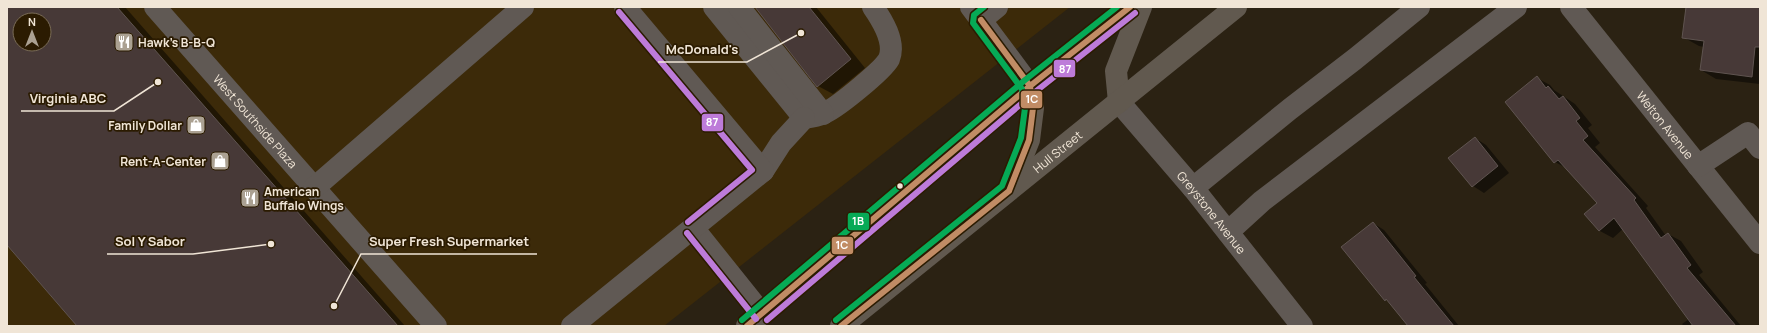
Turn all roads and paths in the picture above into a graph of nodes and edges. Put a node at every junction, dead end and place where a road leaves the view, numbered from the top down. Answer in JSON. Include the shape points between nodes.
{"nodes":[{"id":1,"x":155,"y":7,"type":"edge"},
{"id":2,"x":522,"y":7,"type":"edge"},
{"id":3,"x":625,"y":7,"type":"edge"},
{"id":4,"x":714,"y":7,"type":"edge"},
{"id":5,"x":739,"y":7,"type":"edge"},
{"id":6,"x":873,"y":7,"type":"edge"},
{"id":7,"x":1130,"y":7,"type":"edge"},
{"id":8,"x":1141,"y":7,"type":"edge"},
{"id":9,"x":1236,"y":7,"type":"edge"},
{"id":10,"x":1419,"y":7,"type":"edge"},
{"id":11,"x":1516,"y":7,"type":"edge"},
{"id":12,"x":1571,"y":7,"type":"edge"},
{"id":13,"x":983,"y":11,"type":"edge"},
{"id":14,"x":1030,"y":86,"type":"junction"},
{"id":15,"x":1119,"y":102,"type":"junction"},
{"id":16,"x":814,"y":116,"type":"junction"},
{"id":17,"x":1760,"y":148,"type":"edge"},
{"id":18,"x":1698,"y":166,"type":"junction"},
{"id":19,"x":763,"y":170,"type":"junction"},
{"id":20,"x":314,"y":188,"type":"junction"},
{"id":21,"x":1193,"y":188,"type":"junction"},
{"id":22,"x":1009,"y":191,"type":"junction"},
{"id":23,"x":692,"y":228,"type":"junction"},
{"id":24,"x":1228,"y":232,"type":"junction"},
{"id":25,"x":1760,"y":243,"type":"edge"},
{"id":26,"x":755,"y":320,"type":"edge"},
{"id":27,"x":436,"y":326,"type":"edge"},
{"id":28,"x":572,"y":326,"type":"edge"},
{"id":29,"x":841,"y":326,"type":"edge"},
{"id":30,"x":1302,"y":326,"type":"edge"}],
"edges":[{"from":1,"to":20,"type":"street","name":"West Southside Plaza"},
{"from":2,"to":20,"type":"street"},
{"from":3,"to":19,"type":"street"},
{"from":4,"to":16,"type":"street"},
{"from":5,"to":16,"type":"street"},
{"from":6,"to":16,"type":"street","via":[[882,20],[891,42],[889,58],[864,86]]},
{"from":7,"to":14,"type":"main road"},
{"from":8,"to":15,"type":"main road","via":[[1116,71]]},
{"from":9,"to":15,"type":"main road","name":"Hull Street"},
{"from":10,"to":21,"type":"street"},
{"from":11,"to":24,"type":"street","via":[[1262,201]]},
{"from":12,"to":18,"type":"street","name":"Welton Avenue"},
{"from":13,"to":14,"type":"street"},
{"from":14,"to":22,"type":"main road","via":[[1033,108],[1028,140]]},
{"from":14,"to":26,"type":"main road"},
{"from":15,"to":21,"type":"street","name":"Greystone Avenue"},
{"from":15,"to":22,"type":"main road","name":"Hull Street"},
{"from":16,"to":19,"type":"street","via":[[781,142]]},
{"from":17,"to":18,"type":"street","via":[[1748,133]]},
{"from":18,"to":25,"type":"street","name":"Welton Avenue"},
{"from":19,"to":23,"type":"street"},
{"from":20,"to":27,"type":"street","name":"West Southside Plaza"},
{"from":21,"to":24,"type":"street","name":"Greystone Avenue"},
{"from":22,"to":29,"type":"main road","name":"Hull Street"},
{"from":23,"to":26,"type":"street"},
{"from":23,"to":28,"type":"street"},
{"from":24,"to":30,"type":"street","name":"Greystone Avenue"}]}
